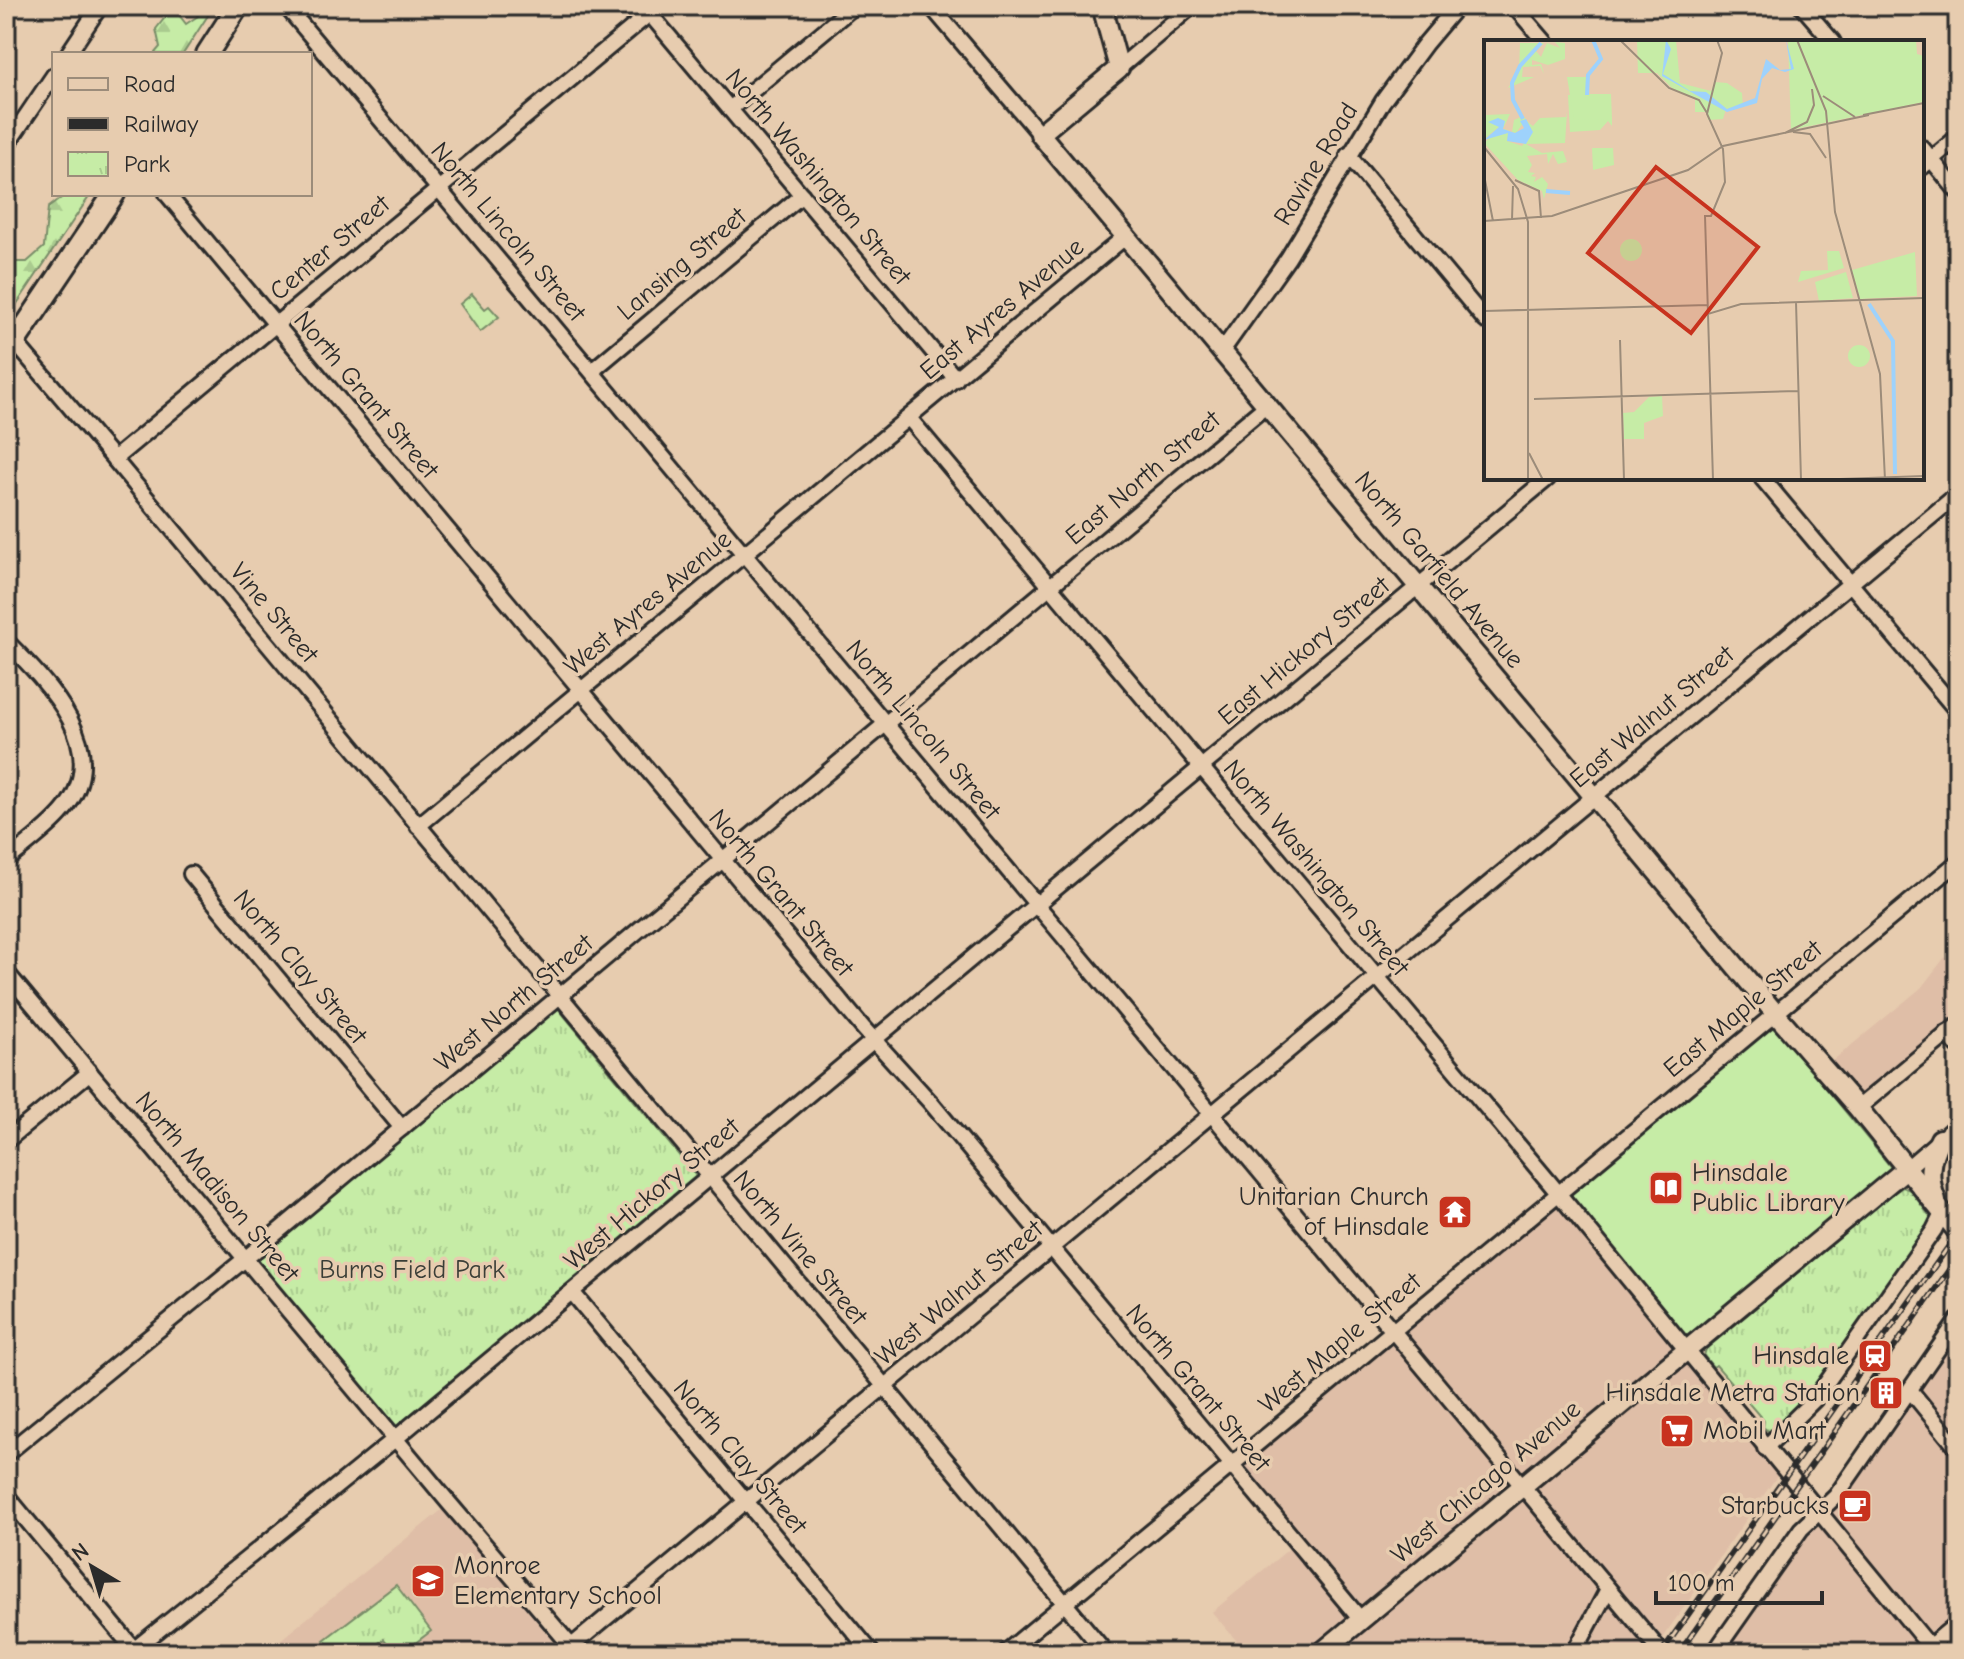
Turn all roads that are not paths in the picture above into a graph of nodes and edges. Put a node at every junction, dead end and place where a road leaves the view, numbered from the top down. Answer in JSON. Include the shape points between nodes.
{"nodes":[{"id":1,"x":100,"y":6,"type":"edge"},
{"id":2,"x":238,"y":6,"type":"edge"},
{"id":3,"x":286,"y":6,"type":"edge"},
{"id":4,"x":854,"y":6,"type":"edge"},
{"id":5,"x":931,"y":6,"type":"edge"},
{"id":6,"x":1102,"y":6,"type":"edge"},
{"id":7,"x":1192,"y":6,"type":"edge"},
{"id":8,"x":1457,"y":6,"type":"edge"},
{"id":9,"x":1514,"y":6,"type":"edge"},
{"id":10,"x":1802,"y":6,"type":"edge"},
{"id":11,"x":647,"y":10,"type":"edge"},
{"id":12,"x":1543,"y":40,"type":"edge"},
{"id":13,"x":1831,"y":40,"type":"edge"},
{"id":14,"x":69,"y":52,"type":"edge"},
{"id":15,"x":208,"y":52,"type":"edge"},
{"id":16,"x":1119,"y":68,"type":"junction"},
{"id":17,"x":52,"y":78,"type":"edge"},
{"id":18,"x":730,"y":109,"type":"junction"},
{"id":19,"x":1040,"y":134,"type":"junction"},
{"id":20,"x":1958,"y":137,"type":"edge"},
{"id":21,"x":6,"y":146,"type":"edge"},
{"id":22,"x":1348,"y":155,"type":"junction"},
{"id":23,"x":1925,"y":158,"type":"edge"},
{"id":24,"x":439,"y":188,"type":"junction"},
{"id":25,"x":1958,"y":192,"type":"edge"},
{"id":26,"x":802,"y":195,"type":"junction"},
{"id":27,"x":113,"y":196,"type":"edge"},
{"id":28,"x":169,"y":196,"type":"edge"},
{"id":29,"x":1126,"y":236,"type":"junction"},
{"id":30,"x":1484,"y":319,"type":"edge"},
{"id":31,"x":275,"y":324,"type":"junction"},
{"id":32,"x":10,"y":348,"type":"edge"},
{"id":33,"x":1222,"y":351,"type":"junction"},
{"id":34,"x":593,"y":370,"type":"junction"},
{"id":35,"x":956,"y":379,"type":"junction"},
{"id":36,"x":1267,"y":405,"type":"junction"},
{"id":37,"x":909,"y":418,"type":"junction"},
{"id":38,"x":114,"y":459,"type":"junction"},
{"id":39,"x":1546,"y":480,"type":"edge"},
{"id":40,"x":1764,"y":480,"type":"edge"},
{"id":41,"x":1958,"y":494,"type":"edge"},
{"id":42,"x":744,"y":554,"type":"junction"},
{"id":43,"x":1851,"y":583,"type":"junction"},
{"id":44,"x":1050,"y":587,"type":"junction"},
{"id":45,"x":1419,"y":587,"type":"junction"},
{"id":46,"x":6,"y":641,"type":"edge"},
{"id":47,"x":581,"y":689,"type":"junction"},
{"id":48,"x":1958,"y":712,"type":"edge"},
{"id":49,"x":886,"y":724,"type":"junction"},
{"id":50,"x":336,"y":727,"type":"joint"},
{"id":51,"x":1201,"y":768,"type":"junction"},
{"id":52,"x":1594,"y":797,"type":"junction"},
{"id":53,"x":418,"y":826,"type":"junction"},
{"id":54,"x":722,"y":860,"type":"junction"},
{"id":55,"x":6,"y":861,"type":"edge"},
{"id":56,"x":1958,"y":862,"type":"edge"},
{"id":57,"x":191,"y":874,"type":"dead end"},
{"id":58,"x":1037,"y":905,"type":"junction"},
{"id":59,"x":6,"y":972,"type":"edge"},
{"id":60,"x":1377,"y":977,"type":"junction"},
{"id":61,"x":560,"y":996,"type":"junction"},
{"id":62,"x":1775,"y":1013,"type":"junction"},
{"id":63,"x":1953,"y":1029,"type":"edge"},
{"id":64,"x":873,"y":1041,"type":"junction"},
{"id":65,"x":1958,"y":1046,"type":"edge"},
{"id":66,"x":90,"y":1072,"type":"junction"},
{"id":67,"x":1858,"y":1108,"type":"junction"},
{"id":68,"x":1212,"y":1114,"type":"junction"},
{"id":69,"x":1958,"y":1124,"type":"edge"},
{"id":70,"x":402,"y":1128,"type":"junction"},
{"id":71,"x":1940,"y":1139,"type":"junction"},
{"id":72,"x":6,"y":1141,"type":"edge"},
{"id":73,"x":1907,"y":1168,"type":"junction"},
{"id":74,"x":710,"y":1177,"type":"junction"},
{"id":75,"x":1558,"y":1193,"type":"junction"},
{"id":76,"x":1942,"y":1214,"type":"junction"},
{"id":77,"x":1958,"y":1232,"type":"edge"},
{"id":78,"x":1051,"y":1248,"type":"junction"},
{"id":79,"x":245,"y":1259,"type":"junction"},
{"id":80,"x":572,"y":1292,"type":"junction"},
{"id":81,"x":1958,"y":1320,"type":"edge"},
{"id":82,"x":1393,"y":1331,"type":"junction"},
{"id":83,"x":1685,"y":1351,"type":"junction"},
{"id":84,"x":884,"y":1387,"type":"junction"},
{"id":85,"x":1910,"y":1390,"type":"junction"},
{"id":86,"x":395,"y":1439,"type":"junction"},
{"id":87,"x":1765,"y":1448,"type":"junction"},
{"id":88,"x":1958,"y":1449,"type":"edge"},
{"id":89,"x":6,"y":1454,"type":"edge"},
{"id":90,"x":1231,"y":1465,"type":"junction"},
{"id":91,"x":1522,"y":1486,"type":"junction"},
{"id":92,"x":6,"y":1495,"type":"edge"},
{"id":93,"x":746,"y":1501,"type":"junction"},
{"id":94,"x":1818,"y":1513,"type":"junction"},
{"id":95,"x":1608,"y":1589,"type":"junction"},
{"id":96,"x":1064,"y":1604,"type":"junction"},
{"id":97,"x":1361,"y":1620,"type":"junction"},
{"id":98,"x":1958,"y":1623,"type":"edge"},
{"id":99,"x":574,"y":1650,"type":"edge"},
{"id":100,"x":1929,"y":1651,"type":"edge"},
{"id":101,"x":134,"y":1652,"type":"edge"},
{"id":102,"x":872,"y":1653,"type":"edge"},
{"id":103,"x":1005,"y":1653,"type":"edge"},
{"id":104,"x":1106,"y":1653,"type":"edge"},
{"id":105,"x":1321,"y":1653,"type":"edge"},
{"id":106,"x":1574,"y":1653,"type":"edge"},
{"id":107,"x":1662,"y":1653,"type":"edge"},
{"id":108,"x":1714,"y":1653,"type":"edge"}],
"edges":[{"from":1,"to":14,"type":"street"},
{"from":2,"to":15,"type":"main road"},
{"from":3,"to":24,"type":"street","name":"North Lincoln Street"},
{"from":4,"to":18,"type":"street"},
{"from":5,"to":19,"type":"street","name":"North Garfield Avenue"},
{"from":6,"to":16,"type":"main road"},
{"from":7,"to":16,"type":"street"},
{"from":8,"to":22,"type":"street","name":"Ravine Road","via":[[1396,82]]},
{"from":9,"to":12,"type":"street"},
{"from":10,"to":13,"type":"street"},
{"from":11,"to":18,"type":"street","name":"North Washington Street"},
{"from":11,"to":24,"type":"street","name":"Center Street"},
{"from":16,"to":19,"type":"main road"},
{"from":17,"to":21,"type":"street"},
{"from":18,"to":26,"type":"street","name":"North Washington Street"},
{"from":19,"to":29,"type":"main road","name":"North Garfield Avenue"},
{"from":20,"to":23,"type":"street"},
{"from":22,"to":30,"type":"street"},
{"from":22,"to":33,"type":"street","name":"Ravine Road","via":[[1288,258]]},
{"from":23,"to":25,"type":"street"},
{"from":24,"to":31,"type":"street","name":"Center Street"},
{"from":24,"to":34,"type":"street","name":"North Lincoln Street"},
{"from":26,"to":34,"type":"street","name":"Lansing Street"},
{"from":26,"to":35,"type":"street","name":"North Washington Street"},
{"from":27,"to":32,"type":"main road"},
{"from":28,"to":31,"type":"street","name":"North Grant Street"},
{"from":29,"to":33,"type":"main road","name":"North Garfield Avenue"},
{"from":29,"to":35,"type":"street","name":"East Ayres Avenue"},
{"from":31,"to":38,"type":"street","name":"Center Street"},
{"from":31,"to":47,"type":"street","name":"North Grant Street"},
{"from":32,"to":38,"type":"street"},
{"from":33,"to":36,"type":"main road","name":"North Garfield Avenue"},
{"from":34,"to":42,"type":"street","name":"North Lincoln Street"},
{"from":35,"to":37,"type":"street","name":"East Ayres Avenue"},
{"from":36,"to":44,"type":"street","name":"East North Street"},
{"from":36,"to":45,"type":"main road","name":"North Garfield Avenue"},
{"from":37,"to":42,"type":"street","name":"West Ayres Avenue"},
{"from":37,"to":44,"type":"street","name":"North Washington Street"},
{"from":38,"to":50,"type":"street","name":"Vine Street"},
{"from":39,"to":45,"type":"street","name":"East Hickory Street"},
{"from":40,"to":43,"type":"street"},
{"from":41,"to":43,"type":"street","name":"East Walnut Street"},
{"from":42,"to":47,"type":"street","name":"West Ayres Avenue"},
{"from":42,"to":49,"type":"street","name":"North Lincoln Street"},
{"from":43,"to":48,"type":"street"},
{"from":43,"to":52,"type":"street","name":"East Walnut Street"},
{"from":44,"to":49,"type":"street","name":"West North Street"},
{"from":44,"to":51,"type":"street","name":"North Washington Street"},
{"from":45,"to":51,"type":"street","name":"East Hickory Street"},
{"from":45,"to":52,"type":"main road","name":"North Garfield Avenue"},
{"from":46,"to":55,"type":"street","via":[[70,718],[81,763],[74,793],[62,812]]},
{"from":47,"to":53,"type":"street","name":"West Ayres Avenue"},
{"from":47,"to":54,"type":"street","name":"North Grant Street"},
{"from":49,"to":54,"type":"street","name":"West North Street"},
{"from":49,"to":58,"type":"street","name":"North Lincoln Street"},
{"from":50,"to":53,"type":"street","name":"North Vine Street"},
{"from":51,"to":58,"type":"street","name":"West Hickory Street"},
{"from":51,"to":60,"type":"street","name":"North Washington Street"},
{"from":52,"to":60,"type":"street","name":"East Walnut Street"},
{"from":52,"to":62,"type":"main road","name":"North Garfield Avenue"},
{"from":53,"to":61,"type":"street","name":"North Vine Street"},
{"from":54,"to":61,"type":"street","name":"West North Street"},
{"from":54,"to":64,"type":"street","name":"North Grant Street"},
{"from":56,"to":62,"type":"street","name":"East Maple Street"},
{"from":57,"to":70,"type":"street","name":"North Clay Street"},
{"from":58,"to":64,"type":"street","name":"West Hickory Street"},
{"from":58,"to":68,"type":"street","name":"North Lincoln Street"},
{"from":59,"to":66,"type":"street","name":"North Madison Street"},
{"from":60,"to":68,"type":"street","name":"West Walnut Street"},
{"from":60,"to":75,"type":"street","name":"North Washington Street"},
{"from":61,"to":70,"type":"street","name":"West North Street"},
{"from":61,"to":74,"type":"street","name":"North Vine Street"},
{"from":62,"to":67,"type":"main road","name":"North Garfield Avenue"},
{"from":62,"to":75,"type":"street","name":"East Maple Street"},
{"from":63,"to":65,"type":"street"},
{"from":63,"to":67,"type":"street"},
{"from":64,"to":74,"type":"street","name":"West Hickory Street"},
{"from":64,"to":78,"type":"street","name":"North Grant Street"},
{"from":66,"to":72,"type":"street"},
{"from":66,"to":79,"type":"street","name":"North Madison Street"},
{"from":67,"to":73,"type":"main road","name":"North Garfield Avenue"},
{"from":68,"to":78,"type":"street","name":"West Walnut Street"},
{"from":68,"to":82,"type":"street","name":"North Lincoln Street"},
{"from":69,"to":71,"type":"street"},
{"from":70,"to":79,"type":"street","name":"West North Street"},
{"from":71,"to":73,"type":"street"},
{"from":71,"to":76,"type":"main road","via":[[1930,1174]]},
{"from":73,"to":76,"type":"main road","name":"North Garfield Avenue"},
{"from":73,"to":83,"type":"main road","name":"West Chicago Avenue"},
{"from":74,"to":80,"type":"street","name":"West Hickory Street"},
{"from":74,"to":84,"type":"street","name":"North Vine Street"},
{"from":75,"to":82,"type":"street","name":"West Maple Street"},
{"from":75,"to":83,"type":"street","name":"North Washington Street"},
{"from":76,"to":77,"type":"main road","name":"North Garfield Avenue"},
{"from":76,"to":87,"type":"street","via":[[1815,1399]]},
{"from":78,"to":84,"type":"street","name":"West Walnut Street"},
{"from":78,"to":90,"type":"street","name":"North Grant Street"},
{"from":79,"to":86,"type":"street","name":"North Madison Street"},
{"from":79,"to":89,"type":"street","name":"West North Street"},
{"from":80,"to":86,"type":"street","name":"West Hickory Street"},
{"from":80,"to":93,"type":"street","name":"North Clay Street"},
{"from":81,"to":85,"type":"street"},
{"from":82,"to":90,"type":"street","name":"West Maple Street"},
{"from":82,"to":91,"type":"street","name":"North Lincoln Street"},
{"from":83,"to":87,"type":"street","name":"North Washington Street"},
{"from":83,"to":91,"type":"main road","name":"West Chicago Avenue"},
{"from":84,"to":93,"type":"street","name":"West Walnut Street"},
{"from":84,"to":96,"type":"street","name":"North Vine Street"},
{"from":85,"to":88,"type":"street"},
{"from":85,"to":94,"type":"street","via":[[1836,1496]]},
{"from":86,"to":99,"type":"street","name":"North Madison Street"},
{"from":86,"to":101,"type":"street","name":"West Hickory Street"},
{"from":87,"to":94,"type":"street","name":"North Washington Street"},
{"from":90,"to":96,"type":"street","name":"West Maple Street"},
{"from":90,"to":97,"type":"street","name":"North Grant Street"},
{"from":91,"to":95,"type":"street","name":"North Lincoln Street"},
{"from":91,"to":97,"type":"main road","name":"West Chicago Avenue"},
{"from":92,"to":101,"type":"street"},
{"from":93,"to":99,"type":"street","name":"West Walnut Street"},
{"from":93,"to":102,"type":"street","name":"North Clay Street"},
{"from":94,"to":100,"type":"street","name":"North Washington Street"},
{"from":94,"to":108,"type":"street","via":[[1801,1529]]},
{"from":95,"to":106,"type":"street"},
{"from":95,"to":107,"type":"street","name":"North Lincoln Street"},
{"from":96,"to":103,"type":"street","name":"West Maple Street"},
{"from":96,"to":104,"type":"street","name":"North Vine Street"},
{"from":97,"to":105,"type":"main road","name":"West Chicago Avenue"},
{"from":98,"to":100,"type":"street"}]}
